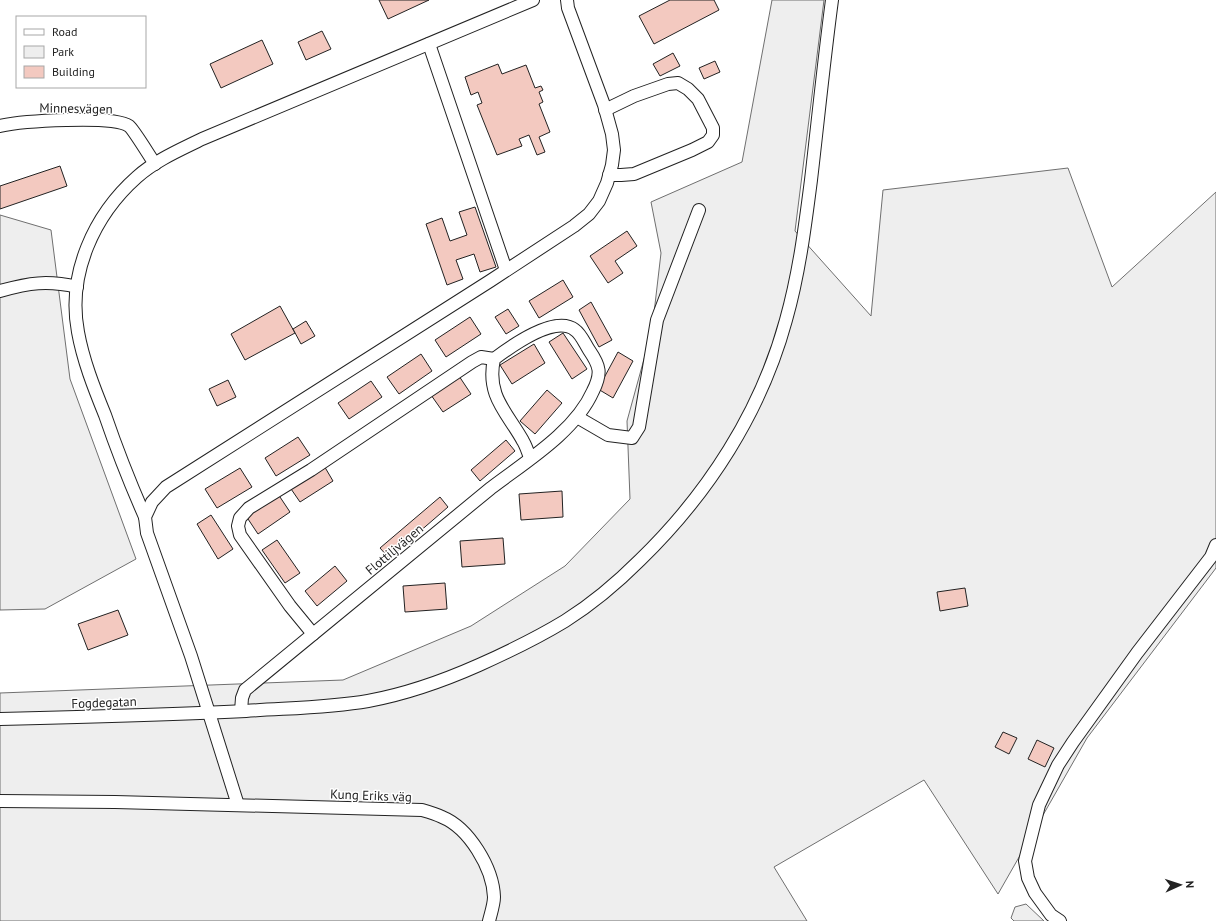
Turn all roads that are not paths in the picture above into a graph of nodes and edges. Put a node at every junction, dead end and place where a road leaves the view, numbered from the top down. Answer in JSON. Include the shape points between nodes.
{"nodes":[{"id":1,"x":532,"y":0,"type":"edge"},
{"id":2,"x":567,"y":0,"type":"edge"},
{"id":3,"x":832,"y":0,"type":"edge"},
{"id":4,"x":429,"y":44,"type":"junction"},
{"id":5,"x":606,"y":110,"type":"junction"},
{"id":6,"x":0,"y":126,"type":"edge"},
{"id":7,"x":155,"y":164,"type":"junction"},
{"id":8,"x":609,"y":175,"type":"junction"},
{"id":9,"x":699,"y":210,"type":"dead end"},
{"id":10,"x":506,"y":270,"type":"junction"},
{"id":11,"x":77,"y":288,"type":"junction"},
{"id":12,"x":0,"y":291,"type":"edge"},
{"id":13,"x":494,"y":359,"type":"junction"},
{"id":14,"x":577,"y":417,"type":"junction"},
{"id":15,"x":530,"y":458,"type":"junction"},
{"id":16,"x":145,"y":516,"type":"junction"},
{"id":17,"x":1216,"y":545,"type":"edge"},
{"id":18,"x":313,"y":634,"type":"junction"},
{"id":19,"x":241,"y":711,"type":"junction"},
{"id":20,"x":210,"y":714,"type":"junction"},
{"id":21,"x":0,"y":719,"type":"edge"},
{"id":22,"x":0,"y":801,"type":"edge"},
{"id":23,"x":238,"y":805,"type":"junction"},
{"id":24,"x":489,"y":921,"type":"edge"},
{"id":25,"x":1060,"y":921,"type":"edge"}],
"edges":[{"from":1,"to":4,"type":"street"},
{"from":2,"to":5,"type":"street"},
{"from":3,"to":19,"type":"street","name":"Fogdegatan","via":[[800,261],[786,322],[761,392],[746,423],[702,491],[680,518],[627,573],[594,601],[531,641],[498,657],[433,684],[369,701]]},
{"from":4,"to":7,"type":"street","via":[[202,139],[169,154]]},
{"from":4,"to":10,"type":"street"},
{"from":5,"to":8,"type":"street","via":[[614,150]]},
{"from":5,"to":8,"type":"street","via":[[634,96],[678,83],[698,100],[713,128],[713,135],[708,142],[692,150],[634,174]]},
{"from":6,"to":7,"type":"street","name":"Minnesvägen","via":[[31,121],[122,123],[130,127]]},
{"from":7,"to":11,"type":"street","via":[[114,199],[95,228],[82,260]]},
{"from":8,"to":10,"type":"street","via":[[599,201],[589,214]]},
{"from":9,"to":14,"type":"street","via":[[657,320],[639,427],[632,438],[608,435]]},
{"from":10,"to":16,"type":"street","via":[[166,487],[152,502]]},
{"from":11,"to":12,"type":"street","via":[[47,282],[24,284]]},
{"from":11,"to":16,"type":"street","via":[[77,331],[84,356],[131,486]]},
{"from":13,"to":14,"type":"street","via":[[545,328],[559,326],[576,330],[599,367],[599,377],[593,392]]},
{"from":13,"to":15,"type":"street","via":[[492,382],[502,410],[523,441]]},
{"from":13,"to":18,"type":"street","via":[[481,357],[472,362],[311,470],[249,508],[240,518],[240,535]]},
{"from":14,"to":15,"type":"street","name":"Flottiljvägen"},
{"from":15,"to":18,"type":"street","name":"Flottiljvägen"},
{"from":16,"to":20,"type":"street","via":[[147,533]]},
{"from":17,"to":25,"type":"street","via":[[1211,557],[1073,742],[1058,765],[1039,805],[1025,861],[1028,878],[1051,915]]},
{"from":18,"to":19,"type":"street","name":"Flottiljvägen","via":[[245,690]]},
{"from":19,"to":20,"type":"street","name":"Fogdegatan"},
{"from":20,"to":21,"type":"street","name":"Fogdegatan"},
{"from":20,"to":23,"type":"street"},
{"from":22,"to":23,"type":"street","name":"Kung Eriks väg"},
{"from":23,"to":24,"type":"street","name":"Kung Eriks väg","via":[[422,810],[443,817],[463,831],[483,858],[491,878],[494,897]]}]}
